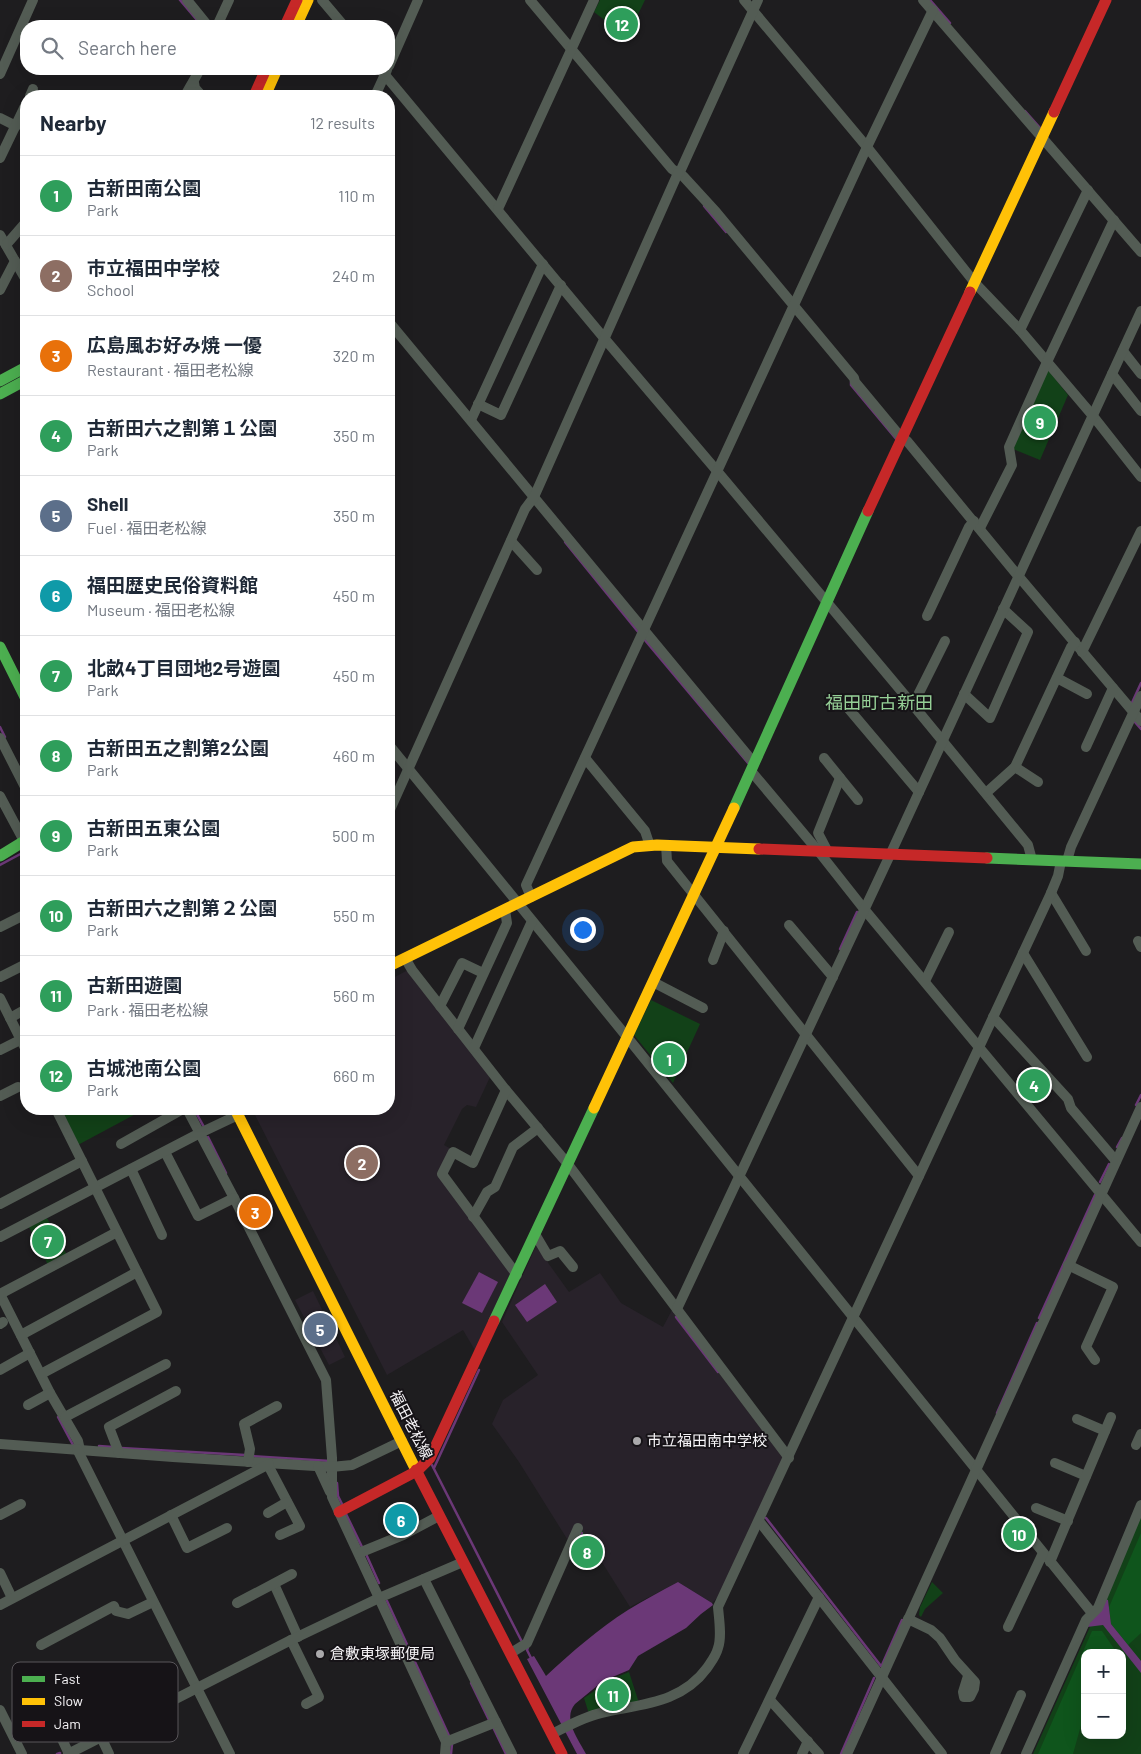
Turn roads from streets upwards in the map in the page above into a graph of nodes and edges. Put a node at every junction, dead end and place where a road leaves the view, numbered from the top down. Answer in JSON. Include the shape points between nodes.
{"nodes":[{"id":1,"x":32,"y":0,"type":"edge"},
{"id":2,"x":187,"y":0,"type":"edge"},
{"id":3,"x":229,"y":0,"type":"edge"},
{"id":4,"x":297,"y":0,"type":"edge"},
{"id":5,"x":308,"y":0,"type":"edge"},
{"id":6,"x":322,"y":0,"type":"edge"},
{"id":7,"x":418,"y":0,"type":"edge"},
{"id":8,"x":530,"y":0,"type":"edge"},
{"id":9,"x":594,"y":0,"type":"edge"},
{"id":10,"x":1106,"y":0,"type":"edge"},
{"id":11,"x":931,"y":3,"type":"edge"},
{"id":12,"x":751,"y":5,"type":"edge"},
{"id":13,"x":23,"y":20,"type":"edge"},
{"id":14,"x":203,"y":20,"type":"edge"},
{"id":15,"x":220,"y":20,"type":"edge"},
{"id":16,"x":288,"y":20,"type":"edge"},
{"id":17,"x":299,"y":20,"type":"edge"},
{"id":18,"x":339,"y":20,"type":"edge"},
{"id":19,"x":20,"y":28,"type":"edge"},
{"id":20,"x":573,"y":46,"type":"junction"},
{"id":21,"x":395,"y":47,"type":"edge"},
{"id":22,"x":0,"y":74,"type":"edge"},
{"id":23,"x":197,"y":75,"type":"edge"},
{"id":24,"x":263,"y":75,"type":"edge"},
{"id":25,"x":274,"y":75,"type":"edge"},
{"id":26,"x":382,"y":75,"type":"edge"},
{"id":27,"x":388,"y":75,"type":"edge"},
{"id":28,"x":192,"y":84,"type":"junction"},
{"id":29,"x":188,"y":90,"type":"edge"},
{"id":30,"x":197,"y":90,"type":"edge"},
{"id":31,"x":257,"y":90,"type":"edge"},
{"id":32,"x":268,"y":90,"type":"edge"},
{"id":33,"x":377,"y":90,"type":"edge"},
{"id":34,"x":20,"y":117,"type":"edge"},
{"id":35,"x":0,"y":118,"type":"edge"},
{"id":36,"x":16,"y":126,"type":"junction"},
{"id":37,"x":1043,"y":134,"type":"junction"},
{"id":38,"x":867,"y":147,"type":"junction"},
{"id":39,"x":0,"y":158,"type":"edge"},
{"id":40,"x":677,"y":172,"type":"junction"},
{"id":41,"x":1088,"y":190,"type":"junction"},
{"id":42,"x":498,"y":209,"type":"junction"},
{"id":43,"x":1114,"y":220,"type":"junction"},
{"id":44,"x":20,"y":229,"type":"edge"},
{"id":45,"x":0,"y":235,"type":"edge"},
{"id":46,"x":8,"y":243,"type":"junction"},
{"id":47,"x":1141,"y":252,"type":"edge"},
{"id":48,"x":15,"y":261,"type":"junction"},
{"id":49,"x":543,"y":264,"type":"junction"},
{"id":50,"x":20,"y":270,"type":"edge"},
{"id":51,"x":975,"y":283,"type":"junction"},
{"id":52,"x":561,"y":285,"type":"junction"},
{"id":53,"x":0,"y":290,"type":"edge"},
{"id":54,"x":793,"y":308,"type":"junction"},
{"id":55,"x":1141,"y":311,"type":"edge"},
{"id":56,"x":395,"y":329,"type":"edge"},
{"id":57,"x":1020,"y":330,"type":"junction"},
{"id":58,"x":602,"y":336,"type":"junction"},
{"id":59,"x":1123,"y":351,"type":"junction"},
{"id":60,"x":1047,"y":362,"type":"junction"},
{"id":61,"x":20,"y":370,"type":"edge"},
{"id":62,"x":1112,"y":374,"type":"junction"},
{"id":63,"x":1141,"y":374,"type":"edge"},
{"id":64,"x":0,"y":381,"type":"edge"},
{"id":65,"x":20,"y":383,"type":"edge"},
{"id":66,"x":0,"y":394,"type":"edge"},
{"id":67,"x":478,"y":404,"type":"junction"},
{"id":68,"x":1141,"y":411,"type":"edge"},
{"id":69,"x":1091,"y":414,"type":"junction"},
{"id":70,"x":471,"y":420,"type":"junction"},
{"id":71,"x":902,"y":441,"type":"junction"},
{"id":72,"x":718,"y":471,"type":"junction"},
{"id":73,"x":1141,"y":477,"type":"edge"},
{"id":74,"x":531,"y":496,"type":"junction"},
{"id":75,"x":974,"y":525,"type":"junction"},
{"id":76,"x":1141,"y":532,"type":"edge"},
{"id":77,"x":512,"y":541,"type":"junction"},
{"id":78,"x":536,"y":570,"type":"dead end"},
{"id":79,"x":1017,"y":579,"type":"junction"},
{"id":80,"x":826,"y":602,"type":"junction"},
{"id":81,"x":1003,"y":609,"type":"junction"},
{"id":82,"x":928,"y":616,"type":"dead end"},
{"id":83,"x":642,"y":634,"type":"junction"},
{"id":84,"x":945,"y":641,"type":"dead end"},
{"id":85,"x":1073,"y":644,"type":"junction"},
{"id":86,"x":1082,"y":652,"type":"junction"},
{"id":87,"x":1,"y":653,"type":"edge"},
{"id":88,"x":1057,"y":678,"type":"junction"},
{"id":89,"x":20,"y":688,"type":"edge"},
{"id":90,"x":1111,"y":691,"type":"junction"},
{"id":91,"x":964,"y":694,"type":"junction"},
{"id":92,"x":1087,"y":694,"type":"dead end"},
{"id":93,"x":1141,"y":696,"type":"edge"},
{"id":94,"x":913,"y":705,"type":"junction"},
{"id":95,"x":848,"y":708,"type":"dead end"},
{"id":96,"x":1133,"y":713,"type":"edge"},
{"id":97,"x":0,"y":738,"type":"edge"},
{"id":98,"x":943,"y":741,"type":"junction"},
{"id":99,"x":1086,"y":747,"type":"dead end"},
{"id":100,"x":395,"y":754,"type":"edge"},
{"id":101,"x":585,"y":758,"type":"junction"},
{"id":102,"x":824,"y":758,"type":"dead end"},
{"id":103,"x":408,"y":765,"type":"junction"},
{"id":104,"x":752,"y":767,"type":"junction"},
{"id":105,"x":1016,"y":767,"type":"junction"},
{"id":106,"x":20,"y":777,"type":"edge"},
{"id":107,"x":840,"y":778,"type":"junction"},
{"id":108,"x":1038,"y":782,"type":"dead end"},
{"id":109,"x":917,"y":790,"type":"junction"},
{"id":110,"x":986,"y":793,"type":"junction"},
{"id":111,"x":0,"y":796,"type":"edge"},
{"id":112,"x":395,"y":797,"type":"edge"},
{"id":113,"x":858,"y":800,"type":"dead end"},
{"id":114,"x":20,"y":831,"type":"edge"},
{"id":115,"x":20,"y":843,"type":"edge"},
{"id":116,"x":666,"y":845,"type":"junction"},
{"id":117,"x":650,"y":846,"type":"junction"},
{"id":118,"x":715,"y":847,"type":"junction"},
{"id":119,"x":824,"y":852,"type":"junction"},
{"id":120,"x":890,"y":855,"type":"junction"},
{"id":121,"x":0,"y":856,"type":"edge"},
{"id":122,"x":1032,"y":860,"type":"junction"},
{"id":123,"x":1064,"y":861,"type":"junction"},
{"id":124,"x":1141,"y":864,"type":"edge"},
{"id":125,"x":694,"y":893,"type":"junction"},
{"id":126,"x":1051,"y":893,"type":"junction"},
{"id":127,"x":531,"y":897,"type":"junction"},
{"id":128,"x":518,"y":904,"type":"junction"},
{"id":129,"x":864,"y":909,"type":"junction"},
{"id":130,"x":505,"y":910,"type":"junction"},
{"id":131,"x":20,"y":917,"type":"edge"},
{"id":132,"x":532,"y":921,"type":"junction"},
{"id":133,"x":789,"y":925,"type":"dead end"},
{"id":134,"x":0,"y":927,"type":"edge"},
{"id":135,"x":724,"y":931,"type":"junction"},
{"id":136,"x":949,"y":932,"type":"dead end"},
{"id":137,"x":1086,"y":951,"type":"dead end"},
{"id":138,"x":1023,"y":953,"type":"junction"},
{"id":139,"x":404,"y":958,"type":"junction"},
{"id":140,"x":713,"y":960,"type":"dead end"},
{"id":141,"x":395,"y":963,"type":"edge"},
{"id":142,"x":20,"y":967,"type":"edge"},
{"id":143,"x":484,"y":974,"type":"junction"},
{"id":144,"x":0,"y":977,"type":"edge"},
{"id":145,"x":833,"y":977,"type":"junction"},
{"id":146,"x":925,"y":981,"type":"junction"},
{"id":147,"x":652,"y":982,"type":"junction"},
{"id":148,"x":1,"y":1004,"type":"edge"},
{"id":149,"x":440,"y":1006,"type":"junction"},
{"id":150,"x":703,"y":1008,"type":"dead end"},
{"id":151,"x":20,"y":1012,"type":"edge"},
{"id":152,"x":993,"y":1017,"type":"junction"},
{"id":153,"x":10,"y":1018,"type":"junction"},
{"id":154,"x":458,"y":1029,"type":"junction"},
{"id":155,"x":20,"y":1032,"type":"edge"},
{"id":156,"x":806,"y":1034,"type":"junction"},
{"id":157,"x":627,"y":1037,"type":"junction"},
{"id":158,"x":20,"y":1040,"type":"edge"},
{"id":159,"x":979,"y":1047,"type":"junction"},
{"id":160,"x":474,"y":1048,"type":"junction"},
{"id":161,"x":0,"y":1050,"type":"edge"},
{"id":162,"x":1087,"y":1057,"type":"dead end"},
{"id":163,"x":18,"y":1087,"type":"dead end"},
{"id":164,"x":506,"y":1090,"type":"junction"},
{"id":165,"x":0,"y":1096,"type":"edge"},
{"id":166,"x":1141,"y":1107,"type":"edge"},
{"id":167,"x":59,"y":1115,"type":"edge"},
{"id":168,"x":172,"y":1115,"type":"edge"},
{"id":169,"x":189,"y":1115,"type":"edge"},
{"id":170,"x":232,"y":1115,"type":"edge"},
{"id":171,"x":239,"y":1115,"type":"edge"},
{"id":172,"x":538,"y":1128,"type":"junction"},
{"id":173,"x":200,"y":1134,"type":"junction"},
{"id":174,"x":121,"y":1144,"type":"dead end"},
{"id":175,"x":165,"y":1152,"type":"junction"},
{"id":176,"x":82,"y":1161,"type":"junction"},
{"id":177,"x":1116,"y":1161,"type":"junction"},
{"id":178,"x":567,"y":1162,"type":"junction"},
{"id":179,"x":131,"y":1169,"type":"junction"},
{"id":180,"x":739,"y":1176,"type":"junction"},
{"id":181,"x":919,"y":1176,"type":"junction"},
{"id":182,"x":95,"y":1188,"type":"junction"},
{"id":183,"x":1101,"y":1194,"type":"junction"},
{"id":184,"x":234,"y":1198,"type":"junction"},
{"id":185,"x":0,"y":1204,"type":"edge"},
{"id":186,"x":473,"y":1217,"type":"junction"},
{"id":187,"x":117,"y":1232,"type":"junction"},
{"id":188,"x":535,"y":1234,"type":"junction"},
{"id":189,"x":162,"y":1235,"type":"dead end"},
{"id":190,"x":0,"y":1237,"type":"edge"},
{"id":191,"x":1141,"y":1242,"type":"edge"},
{"id":192,"x":1068,"y":1265,"type":"junction"},
{"id":193,"x":574,"y":1267,"type":"dead end"},
{"id":194,"x":137,"y":1272,"type":"junction"},
{"id":195,"x":517,"y":1275,"type":"junction"},
{"id":196,"x":0,"y":1294,"type":"edge"},
{"id":197,"x":677,"y":1309,"type":"junction"},
{"id":198,"x":854,"y":1318,"type":"junction"},
{"id":199,"x":21,"y":1335,"type":"junction"},
{"id":200,"x":30,"y":1353,"type":"junction"},
{"id":201,"x":1095,"y":1360,"type":"dead end"},
{"id":202,"x":166,"y":1364,"type":"dead end"},
{"id":203,"x":0,"y":1370,"type":"edge"},
{"id":204,"x":41,"y":1374,"type":"junction"},
{"id":205,"x":176,"y":1391,"type":"dead end"},
{"id":206,"x":50,"y":1393,"type":"junction"},
{"id":207,"x":28,"y":1405,"type":"dead end"},
{"id":208,"x":277,"y":1406,"type":"dead end"},
{"id":209,"x":65,"y":1417,"type":"junction"},
{"id":210,"x":1111,"y":1417,"type":"dead end"},
{"id":211,"x":1076,"y":1419,"type":"dead end"},
{"id":212,"x":1105,"y":1431,"type":"junction"},
{"id":213,"x":1141,"y":1434,"type":"edge"},
{"id":214,"x":402,"y":1441,"type":"junction"},
{"id":215,"x":0,"y":1444,"type":"edge"},
{"id":216,"x":1136,"y":1445,"type":"dead end"},
{"id":217,"x":78,"y":1447,"type":"junction"},
{"id":218,"x":118,"y":1449,"type":"junction"},
{"id":219,"x":789,"y":1458,"type":"junction"},
{"id":220,"x":248,"y":1459,"type":"junction"},
{"id":221,"x":270,"y":1464,"type":"junction"},
{"id":222,"x":333,"y":1464,"type":"junction"},
{"id":223,"x":1055,"y":1464,"type":"dead end"},
{"id":224,"x":318,"y":1466,"type":"junction"},
{"id":225,"x":976,"y":1470,"type":"junction"},
{"id":226,"x":417,"y":1472,"type":"junction"},
{"id":227,"x":1086,"y":1476,"type":"junction"},
{"id":228,"x":332,"y":1497,"type":"junction"},
{"id":229,"x":287,"y":1502,"type":"junction"},
{"id":230,"x":21,"y":1504,"type":"dead end"},
{"id":231,"x":1141,"y":1505,"type":"edge"},
{"id":232,"x":1036,"y":1508,"type":"dead end"},
{"id":233,"x":339,"y":1512,"type":"junction"},
{"id":234,"x":268,"y":1513,"type":"dead end"},
{"id":235,"x":0,"y":1515,"type":"edge"},
{"id":236,"x":171,"y":1515,"type":"junction"},
{"id":237,"x":439,"y":1516,"type":"junction"},
{"id":238,"x":759,"y":1521,"type":"junction"},
{"id":239,"x":1068,"y":1521,"type":"junction"},
{"id":240,"x":227,"y":1528,"type":"dead end"},
{"id":241,"x":578,"y":1528,"type":"dead end"},
{"id":242,"x":280,"y":1535,"type":"dead end"},
{"id":243,"x":122,"y":1541,"type":"junction"},
{"id":244,"x":1043,"y":1552,"type":"junction"},
{"id":245,"x":359,"y":1553,"type":"junction"},
{"id":246,"x":463,"y":1562,"type":"junction"},
{"id":247,"x":1050,"y":1562,"type":"junction"},
{"id":248,"x":0,"y":1573,"type":"edge"},
{"id":249,"x":292,"y":1574,"type":"dead end"},
{"id":250,"x":424,"y":1579,"type":"junction"},
{"id":251,"x":274,"y":1584,"type":"junction"},
{"id":252,"x":820,"y":1597,"type":"junction"},
{"id":253,"x":12,"y":1598,"type":"junction"},
{"id":254,"x":379,"y":1598,"type":"junction"},
{"id":255,"x":153,"y":1602,"type":"junction"},
{"id":256,"x":237,"y":1603,"type":"dead end"},
{"id":257,"x":0,"y":1604,"type":"edge"},
{"id":258,"x":1092,"y":1613,"type":"junction"},
{"id":259,"x":908,"y":1619,"type":"junction"},
{"id":260,"x":1008,"y":1627,"type":"dead end"},
{"id":261,"x":294,"y":1638,"type":"junction"},
{"id":262,"x":41,"y":1645,"type":"dead end"},
{"id":263,"x":511,"y":1653,"type":"junction"},
{"id":264,"x":968,"y":1676,"type":"dead end"},
{"id":265,"x":882,"y":1677,"type":"junction"},
{"id":266,"x":197,"y":1689,"type":"junction"},
{"id":267,"x":1021,"y":1695,"type":"dead end"},
{"id":268,"x":178,"y":1699,"type":"edge"},
{"id":269,"x":770,"y":1700,"type":"junction"},
{"id":270,"x":306,"y":1704,"type":"dead end"},
{"id":271,"x":0,"y":1710,"type":"edge"},
{"id":272,"x":496,"y":1722,"type":"junction"},
{"id":273,"x":12,"y":1734,"type":"edge"},
{"id":274,"x":552,"y":1734,"type":"junction"},
{"id":275,"x":808,"y":1741,"type":"junction"},
{"id":276,"x":16,"y":1742,"type":"edge"},
{"id":277,"x":63,"y":1742,"type":"edge"},
{"id":278,"x":92,"y":1742,"type":"edge"},
{"id":279,"x":102,"y":1742,"type":"edge"},
{"id":280,"x":446,"y":1748,"type":"edge"},
{"id":281,"x":22,"y":1754,"type":"edge"},
{"id":282,"x":68,"y":1754,"type":"edge"},
{"id":283,"x":109,"y":1754,"type":"edge"},
{"id":284,"x":230,"y":1754,"type":"edge"},
{"id":285,"x":435,"y":1754,"type":"edge"},
{"id":286,"x":512,"y":1754,"type":"edge"},
{"id":287,"x":562,"y":1754,"type":"edge"},
{"id":288,"x":743,"y":1754,"type":"edge"},
{"id":289,"x":802,"y":1754,"type":"edge"},
{"id":290,"x":819,"y":1754,"type":"edge"},
{"id":291,"x":848,"y":1754,"type":"edge"},
{"id":292,"x":942,"y":1754,"type":"edge"},
{"id":293,"x":995,"y":1754,"type":"edge"},
{"id":294,"x":1026,"y":1754,"type":"edge"}],
"edges":[{"from":1,"to":13,"type":"street"},
{"from":2,"to":14,"type":"street"},
{"from":3,"to":15,"type":"street"},
{"from":4,"to":16,"type":"street"},
{"from":5,"to":17,"type":"street"},
{"from":6,"to":18,"type":"street"},
{"from":7,"to":21,"type":"street"},
{"from":8,"to":20,"type":"street"},
{"from":9,"to":20,"type":"street"},
{"from":10,"to":37,"type":"street"},
{"from":11,"to":37,"type":"street"},
{"from":11,"to":38,"type":"street"},
{"from":12,"to":38,"type":"street"},
{"from":12,"to":40,"type":"street"},
{"from":19,"to":22,"type":"street"},
{"from":20,"to":40,"type":"street"},
{"from":20,"to":42,"type":"street"},
{"from":23,"to":28,"type":"street"},
{"from":24,"to":31,"type":"street"},
{"from":25,"to":32,"type":"street"},
{"from":26,"to":33,"type":"street"},
{"from":27,"to":42,"type":"street"},
{"from":28,"to":29,"type":"street"},
{"from":28,"to":30,"type":"street"},
{"from":34,"to":36,"type":"street"},
{"from":35,"to":36,"type":"street"},
{"from":36,"to":39,"type":"street"},
{"from":37,"to":41,"type":"street"},
{"from":37,"to":51,"type":"street"},
{"from":38,"to":51,"type":"street"},
{"from":38,"to":54,"type":"street"},
{"from":40,"to":54,"type":"street","via":[[716,212]]},
{"from":40,"to":58,"type":"street"},
{"from":41,"to":43,"type":"street"},
{"from":41,"to":57,"type":"street"},
{"from":42,"to":49,"type":"street"},
{"from":43,"to":47,"type":"street"},
{"from":43,"to":60,"type":"street"},
{"from":44,"to":46,"type":"street"},
{"from":45,"to":46,"type":"street"},
{"from":46,"to":48,"type":"street"},
{"from":48,"to":50,"type":"street"},
{"from":48,"to":53,"type":"street"},
{"from":49,"to":52,"type":"street"},
{"from":49,"to":67,"type":"street"},
{"from":51,"to":57,"type":"street"},
{"from":51,"to":71,"type":"street"},
{"from":52,"to":58,"type":"street"},
{"from":52,"to":67,"type":"street","via":[[501,415]]},
{"from":54,"to":71,"type":"street","via":[[854,378]]},
{"from":54,"to":72,"type":"street"},
{"from":55,"to":59,"type":"street"},
{"from":56,"to":70,"type":"street"},
{"from":57,"to":60,"type":"street"},
{"from":58,"to":72,"type":"street"},
{"from":58,"to":74,"type":"street"},
{"from":59,"to":62,"type":"street"},
{"from":59,"to":63,"type":"street"},
{"from":60,"to":69,"type":"street"},
{"from":60,"to":75,"type":"street","via":[[1008,447],[1012,465]]},
{"from":61,"to":64,"type":"street"},
{"from":62,"to":68,"type":"street"},
{"from":62,"to":69,"type":"street"},
{"from":65,"to":66,"type":"street"},
{"from":67,"to":70,"type":"street"},
{"from":69,"to":73,"type":"street"},
{"from":69,"to":79,"type":"street"},
{"from":70,"to":74,"type":"street"},
{"from":71,"to":75,"type":"street"},
{"from":71,"to":80,"type":"street"},
{"from":72,"to":80,"type":"street"},
{"from":72,"to":83,"type":"street"},
{"from":74,"to":77,"type":"street"},
{"from":74,"to":83,"type":"street"},
{"from":75,"to":79,"type":"street"},
{"from":75,"to":82,"type":"street"},
{"from":76,"to":86,"type":"street"},
{"from":77,"to":78,"type":"street"},
{"from":77,"to":103,"type":"street"},
{"from":79,"to":81,"type":"street"},
{"from":79,"to":85,"type":"street"},
{"from":80,"to":94,"type":"street"},
{"from":80,"to":104,"type":"street"},
{"from":81,"to":91,"type":"street"},
{"from":81,"to":91,"type":"street","via":[[1028,632],[990,718]]},
{"from":83,"to":101,"type":"street"},
{"from":83,"to":104,"type":"street"},
{"from":84,"to":94,"type":"street"},
{"from":85,"to":86,"type":"street"},
{"from":85,"to":88,"type":"street"},
{"from":86,"to":90,"type":"street"},
{"from":87,"to":89,"type":"street"},
{"from":88,"to":92,"type":"street"},
{"from":88,"to":105,"type":"street"},
{"from":90,"to":96,"type":"street"},
{"from":90,"to":99,"type":"street"},
{"from":91,"to":98,"type":"street"},
{"from":93,"to":96,"type":"street"},
{"from":94,"to":98,"type":"street"},
{"from":95,"to":109,"type":"street"},
{"from":96,"to":123,"type":"street"},
{"from":97,"to":106,"type":"street"},
{"from":98,"to":109,"type":"street"},
{"from":98,"to":110,"type":"street"},
{"from":100,"to":103,"type":"street"},
{"from":101,"to":117,"type":"street","via":[[645,831]]},
{"from":101,"to":127,"type":"street","via":[[526,885]]},
{"from":102,"to":107,"type":"street"},
{"from":103,"to":112,"type":"street"},
{"from":103,"to":128,"type":"street"},
{"from":104,"to":118,"type":"street"},
{"from":104,"to":119,"type":"street"},
{"from":105,"to":108,"type":"street"},
{"from":105,"to":110,"type":"street"},
{"from":107,"to":113,"type":"street"},
{"from":107,"to":119,"type":"street","via":[[818,833]]},
{"from":109,"to":120,"type":"street"},
{"from":110,"to":122,"type":"street","via":[[1028,845]]},
{"from":111,"to":114,"type":"street"},
{"from":115,"to":121,"type":"street"},
{"from":116,"to":117,"type":"street"},
{"from":116,"to":118,"type":"street"},
{"from":116,"to":125,"type":"street","via":[[667,860]]},
{"from":117,"to":127,"type":"street","via":[[633,847]]},
{"from":118,"to":119,"type":"street"},
{"from":118,"to":125,"type":"street"},
{"from":119,"to":120,"type":"street"},
{"from":119,"to":129,"type":"street"},
{"from":120,"to":122,"type":"street"},
{"from":120,"to":129,"type":"street"},
{"from":122,"to":123,"type":"street"},
{"from":123,"to":124,"type":"street"},
{"from":123,"to":126,"type":"street"},
{"from":125,"to":135,"type":"street"},
{"from":125,"to":147,"type":"street"},
{"from":126,"to":137,"type":"street"},
{"from":126,"to":138,"type":"street"},
{"from":127,"to":128,"type":"street"},
{"from":128,"to":130,"type":"street"},
{"from":128,"to":132,"type":"street"},
{"from":129,"to":145,"type":"street"},
{"from":129,"to":146,"type":"street"},
{"from":130,"to":139,"type":"street"},
{"from":130,"to":143,"type":"street","via":[[507,922]]},
{"from":131,"to":134,"type":"street"},
{"from":132,"to":157,"type":"street"},
{"from":132,"to":160,"type":"street"},
{"from":133,"to":145,"type":"street"},
{"from":135,"to":140,"type":"street"},
{"from":135,"to":156,"type":"street"},
{"from":136,"to":146,"type":"street"},
{"from":138,"to":152,"type":"street"},
{"from":138,"to":162,"type":"street"},
{"from":139,"to":141,"type":"street"},
{"from":139,"to":149,"type":"street"},
{"from":142,"to":144,"type":"street"},
{"from":143,"to":149,"type":"street","via":[[462,963]]},
{"from":143,"to":154,"type":"street"},
{"from":145,"to":156,"type":"street"},
{"from":146,"to":159,"type":"street"},
{"from":147,"to":150,"type":"street"},
{"from":147,"to":157,"type":"street"},
{"from":148,"to":153,"type":"street"},
{"from":149,"to":154,"type":"street"},
{"from":151,"to":153,"type":"street"},
{"from":152,"to":159,"type":"street"},
{"from":152,"to":177,"type":"street","via":[[1068,1099],[1071,1108]]},
{"from":153,"to":155,"type":"street"},
{"from":154,"to":160,"type":"street"},
{"from":156,"to":180,"type":"street"},
{"from":156,"to":181,"type":"street"},
{"from":157,"to":178,"type":"street"},
{"from":157,"to":180,"type":"street"},
{"from":158,"to":161,"type":"street"},
{"from":159,"to":181,"type":"street"},
{"from":159,"to":183,"type":"street"},
{"from":160,"to":164,"type":"street"},
{"from":163,"to":165,"type":"street"},
{"from":164,"to":172,"type":"street"},
{"from":164,"to":186,"type":"street","via":[[473,1162],[452,1152],[442,1174]]},
{"from":166,"to":177,"type":"street"},
{"from":167,"to":176,"type":"street"},
{"from":168,"to":174,"type":"street"},
{"from":169,"to":173,"type":"street"},
{"from":170,"to":173,"type":"street"},
{"from":171,"to":214,"type":"street","name":"福田老松線"},
{"from":172,"to":178,"type":"street"},
{"from":172,"to":186,"type":"street","via":[[514,1147],[495,1186],[487,1192]]},
{"from":173,"to":175,"type":"street"},
{"from":173,"to":184,"type":"street"},
{"from":175,"to":179,"type":"street"},
{"from":175,"to":184,"type":"street","via":[[198,1216]]},
{"from":176,"to":182,"type":"street"},
{"from":176,"to":185,"type":"street"},
{"from":177,"to":183,"type":"street"},
{"from":178,"to":188,"type":"street"},
{"from":178,"to":197,"type":"street"},
{"from":179,"to":182,"type":"street"},
{"from":179,"to":189,"type":"street"},
{"from":180,"to":197,"type":"street"},
{"from":180,"to":198,"type":"street"},
{"from":181,"to":198,"type":"street"},
{"from":182,"to":187,"type":"street"},
{"from":182,"to":190,"type":"street"},
{"from":183,"to":191,"type":"street"},
{"from":183,"to":192,"type":"street"},
{"from":184,"to":222,"type":"street","via":[[326,1380]]},
{"from":186,"to":195,"type":"street"},
{"from":187,"to":194,"type":"street"},
{"from":187,"to":196,"type":"street"},
{"from":188,"to":193,"type":"street","via":[[548,1256],[560,1251]]},
{"from":188,"to":195,"type":"street"},
{"from":192,"to":201,"type":"street","via":[[1113,1287],[1086,1348]]},
{"from":192,"to":225,"type":"street"},
{"from":194,"to":199,"type":"street"},
{"from":194,"to":204,"type":"street","via":[[157,1312]]},
{"from":195,"to":226,"type":"street","via":[[430,1458]]},
{"from":196,"to":199,"type":"street"},
{"from":197,"to":219,"type":"street"},
{"from":198,"to":219,"type":"street"},
{"from":198,"to":225,"type":"street"},
{"from":199,"to":200,"type":"street"},
{"from":200,"to":203,"type":"street"},
{"from":200,"to":204,"type":"street"},
{"from":202,"to":209,"type":"street"},
{"from":204,"to":206,"type":"street"},
{"from":205,"to":218,"type":"street","via":[[109,1426]]},
{"from":206,"to":207,"type":"street"},
{"from":206,"to":209,"type":"street"},
{"from":208,"to":220,"type":"street","via":[[244,1424],[250,1449]]},
{"from":209,"to":217,"type":"street"},
{"from":210,"to":212,"type":"street"},
{"from":211,"to":212,"type":"street"},
{"from":212,"to":227,"type":"street"},
{"from":213,"to":216,"type":"street"},
{"from":214,"to":222,"type":"street","via":[[352,1465]]},
{"from":214,"to":226,"type":"street","name":"福田老松線"},
{"from":215,"to":217,"type":"street"},
{"from":217,"to":218,"type":"street"},
{"from":217,"to":243,"type":"street"},
{"from":218,"to":220,"type":"street"},
{"from":219,"to":238,"type":"street"},
{"from":220,"to":221,"type":"street"},
{"from":221,"to":224,"type":"street"},
{"from":221,"to":229,"type":"street"},
{"from":221,"to":236,"type":"street"},
{"from":222,"to":224,"type":"street"},
{"from":222,"to":228,"type":"street"},
{"from":223,"to":227,"type":"street"},
{"from":224,"to":228,"type":"street"},
{"from":225,"to":244,"type":"street"},
{"from":225,"to":259,"type":"street"},
{"from":226,"to":233,"type":"street"},
{"from":226,"to":237,"type":"street","name":"福田老松線"},
{"from":227,"to":239,"type":"street"},
{"from":228,"to":233,"type":"street"},
{"from":229,"to":234,"type":"street"},
{"from":229,"to":242,"type":"street","via":[[300,1526]]},
{"from":230,"to":235,"type":"street"},
{"from":231,"to":258,"type":"street","via":[[1098,1608]]},
{"from":232,"to":239,"type":"street"},
{"from":233,"to":245,"type":"street"},
{"from":236,"to":240,"type":"street","via":[[187,1548]]},
{"from":236,"to":243,"type":"street"},
{"from":237,"to":245,"type":"street"},
{"from":237,"to":246,"type":"street","name":"福田老松線"},
{"from":238,"to":252,"type":"street"},
{"from":238,"to":274,"type":"street","via":[[718,1606],[719,1646],[703,1674],[685,1689],[661,1701],[600,1713]]},
{"from":239,"to":247,"type":"street"},
{"from":241,"to":263,"type":"street","via":[[527,1643]]},
{"from":243,"to":253,"type":"street"},
{"from":243,"to":255,"type":"street"},
{"from":244,"to":247,"type":"street"},
{"from":244,"to":260,"type":"street"},
{"from":245,"to":254,"type":"street"},
{"from":246,"to":250,"type":"street"},
{"from":246,"to":263,"type":"street","name":"福田老松線"},
{"from":247,"to":258,"type":"street"},
{"from":248,"to":253,"type":"street"},
{"from":249,"to":251,"type":"street"},
{"from":250,"to":254,"type":"street"},
{"from":250,"to":272,"type":"street"},
{"from":251,"to":256,"type":"street"},
{"from":251,"to":261,"type":"street"},
{"from":252,"to":265,"type":"street"},
{"from":252,"to":269,"type":"street"},
{"from":253,"to":257,"type":"street"},
{"from":254,"to":261,"type":"street"},
{"from":254,"to":280,"type":"street"},
{"from":255,"to":262,"type":"street","via":[[128,1614],[116,1611],[114,1606]]},
{"from":255,"to":266,"type":"street"},
{"from":258,"to":294,"type":"street"},
{"from":259,"to":264,"type":"street","via":[[940,1638]]},
{"from":259,"to":265,"type":"street"},
{"from":261,"to":266,"type":"street"},
{"from":261,"to":270,"type":"street","via":[[319,1697]]},
{"from":263,"to":274,"type":"street","name":"福田老松線"},
{"from":265,"to":291,"type":"street"},
{"from":265,"to":292,"type":"street"},
{"from":266,"to":268,"type":"street"},
{"from":266,"to":284,"type":"street"},
{"from":267,"to":293,"type":"street"},
{"from":269,"to":275,"type":"street"},
{"from":269,"to":288,"type":"street"},
{"from":271,"to":273,"type":"street"},
{"from":272,"to":280,"type":"street"},
{"from":272,"to":286,"type":"street"},
{"from":274,"to":287,"type":"street","name":"福田老松線"},
{"from":275,"to":289,"type":"street"},
{"from":275,"to":290,"type":"street"},
{"from":276,"to":281,"type":"street"},
{"from":277,"to":282,"type":"street"},
{"from":278,"to":282,"type":"street"},
{"from":279,"to":283,"type":"street"},
{"from":280,"to":285,"type":"street"}]}
